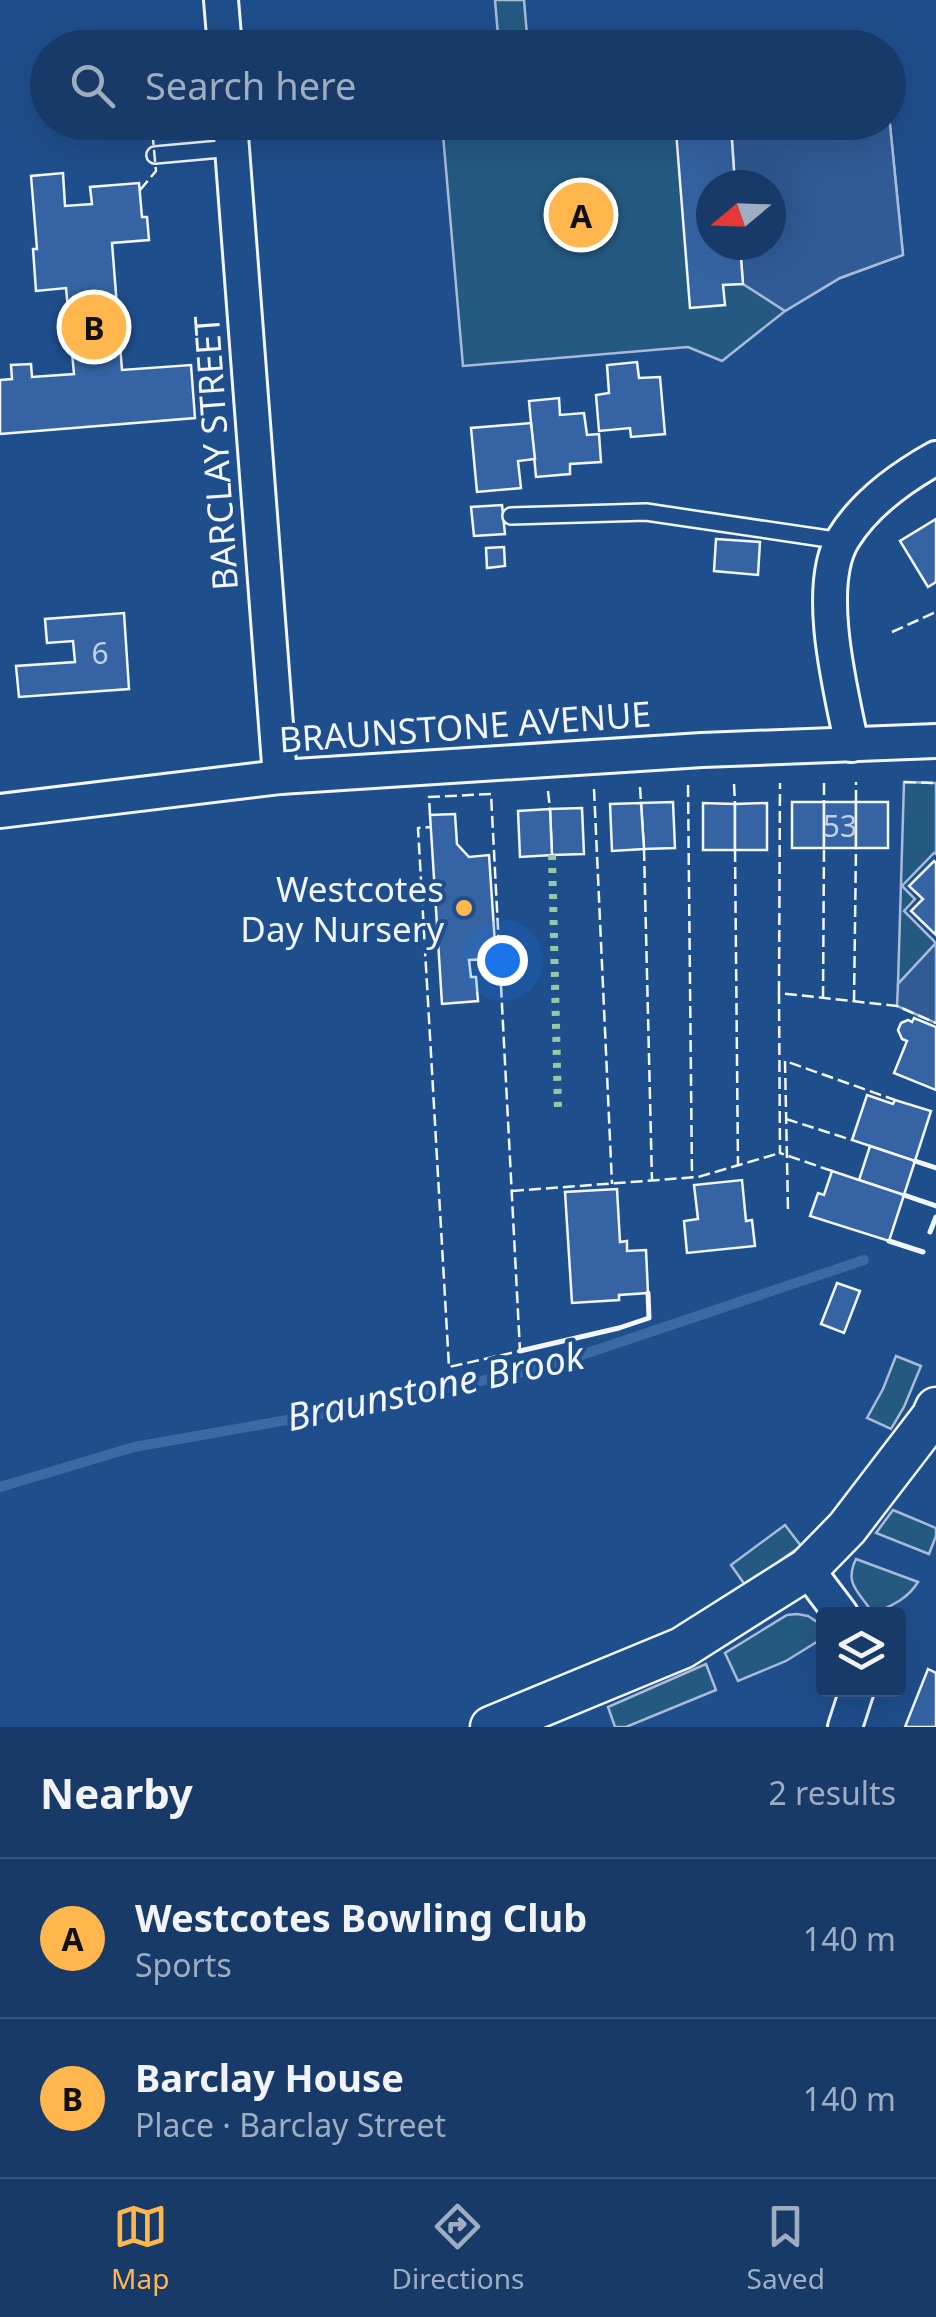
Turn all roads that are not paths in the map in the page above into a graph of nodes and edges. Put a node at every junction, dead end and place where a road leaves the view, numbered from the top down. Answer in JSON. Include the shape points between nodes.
{"nodes":[{"id":1,"x":221,"y":0,"type":"edge"},
{"id":2,"x":224,"y":30,"type":"edge"},
{"id":3,"x":215,"y":140,"type":"edge"},
{"id":4,"x":231,"y":140,"type":"edge"},
{"id":5,"x":154,"y":155,"type":"dead end"},
{"id":6,"x":936,"y":458,"type":"edge"},
{"id":7,"x":512,"y":516,"type":"dead end"},
{"id":8,"x":842,"y":541,"type":"junction"},
{"id":9,"x":936,"y":740,"type":"edge"},
{"id":10,"x":852,"y":745,"type":"junction"},
{"id":11,"x":280,"y":778,"type":"junction"},
{"id":12,"x":0,"y":811,"type":"edge"},
{"id":13,"x":936,"y":1408,"type":"edge"},
{"id":14,"x":807,"y":1569,"type":"junction"},
{"id":15,"x":836,"y":1607,"type":"edge"},
{"id":16,"x":856,"y":1697,"type":"edge"},
{"id":17,"x":491,"y":1727,"type":"edge"},
{"id":18,"x":845,"y":1727,"type":"edge"}],
"edges":[{"from":1,"to":2,"type":"street"},
{"from":3,"to":5,"type":"lane"},
{"from":4,"to":11,"type":"street","name":"BARCLAY STREET"},
{"from":6,"to":8,"type":"street","via":[[882,494]]},
{"from":7,"to":8,"type":"lane","via":[[646,512]]},
{"from":8,"to":10,"type":"street","via":[[832,566],[831,634]]},
{"from":9,"to":10,"type":"street","name":"BRAUNSTONE AVENUE"},
{"from":10,"to":11,"type":"street","name":"BRAUNSTONE AVENUE"},
{"from":11,"to":12,"type":"street","name":"BRAUNSTONE AVENUE"},
{"from":13,"to":14,"type":"street","via":[[847,1528]]},
{"from":14,"to":15,"type":"street"},
{"from":14,"to":17,"type":"street","via":[[682,1648]]},
{"from":16,"to":18,"type":"street"}]}
